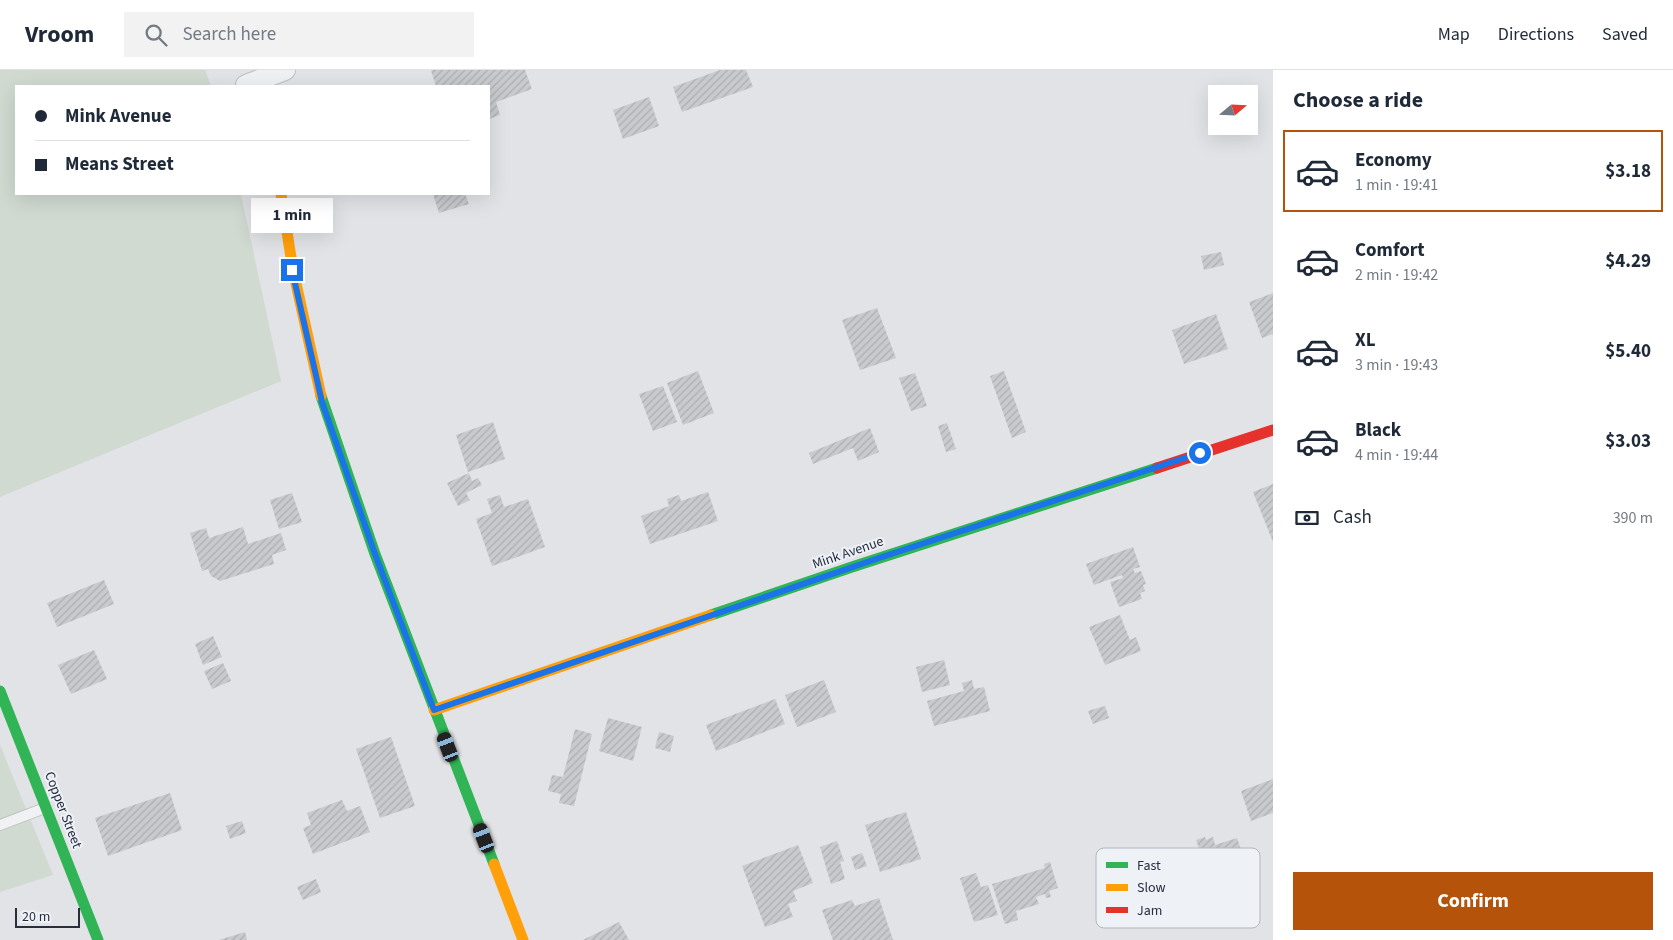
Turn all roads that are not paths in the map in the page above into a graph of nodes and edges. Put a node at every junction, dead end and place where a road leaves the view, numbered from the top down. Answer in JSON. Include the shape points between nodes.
{"nodes":[{"id":1,"x":285,"y":70,"type":"edge"},
{"id":2,"x":244,"y":80,"type":"edge"},
{"id":3,"x":280,"y":195,"type":"edge"},
{"id":4,"x":1273,"y":430,"type":"edge"},
{"id":5,"x":0,"y":691,"type":"edge"},
{"id":6,"x":434,"y":710,"type":"junction"},
{"id":7,"x":46,"y":808,"type":"junction"},
{"id":8,"x":0,"y":825,"type":"edge"},
{"id":9,"x":98,"y":940,"type":"edge"},
{"id":10,"x":523,"y":940,"type":"edge"}],
"edges":[{"from":1,"to":2,"type":"street"},
{"from":3,"to":6,"type":"street","via":[[292,270],[322,402]]},
{"from":4,"to":6,"type":"street","name":"Mink Avenue","via":[[912,547]]},
{"from":5,"to":7,"type":"street","name":"Copper Street"},
{"from":6,"to":10,"type":"street"},
{"from":7,"to":8,"type":"lane"},
{"from":7,"to":9,"type":"street","name":"Copper Street"}]}
